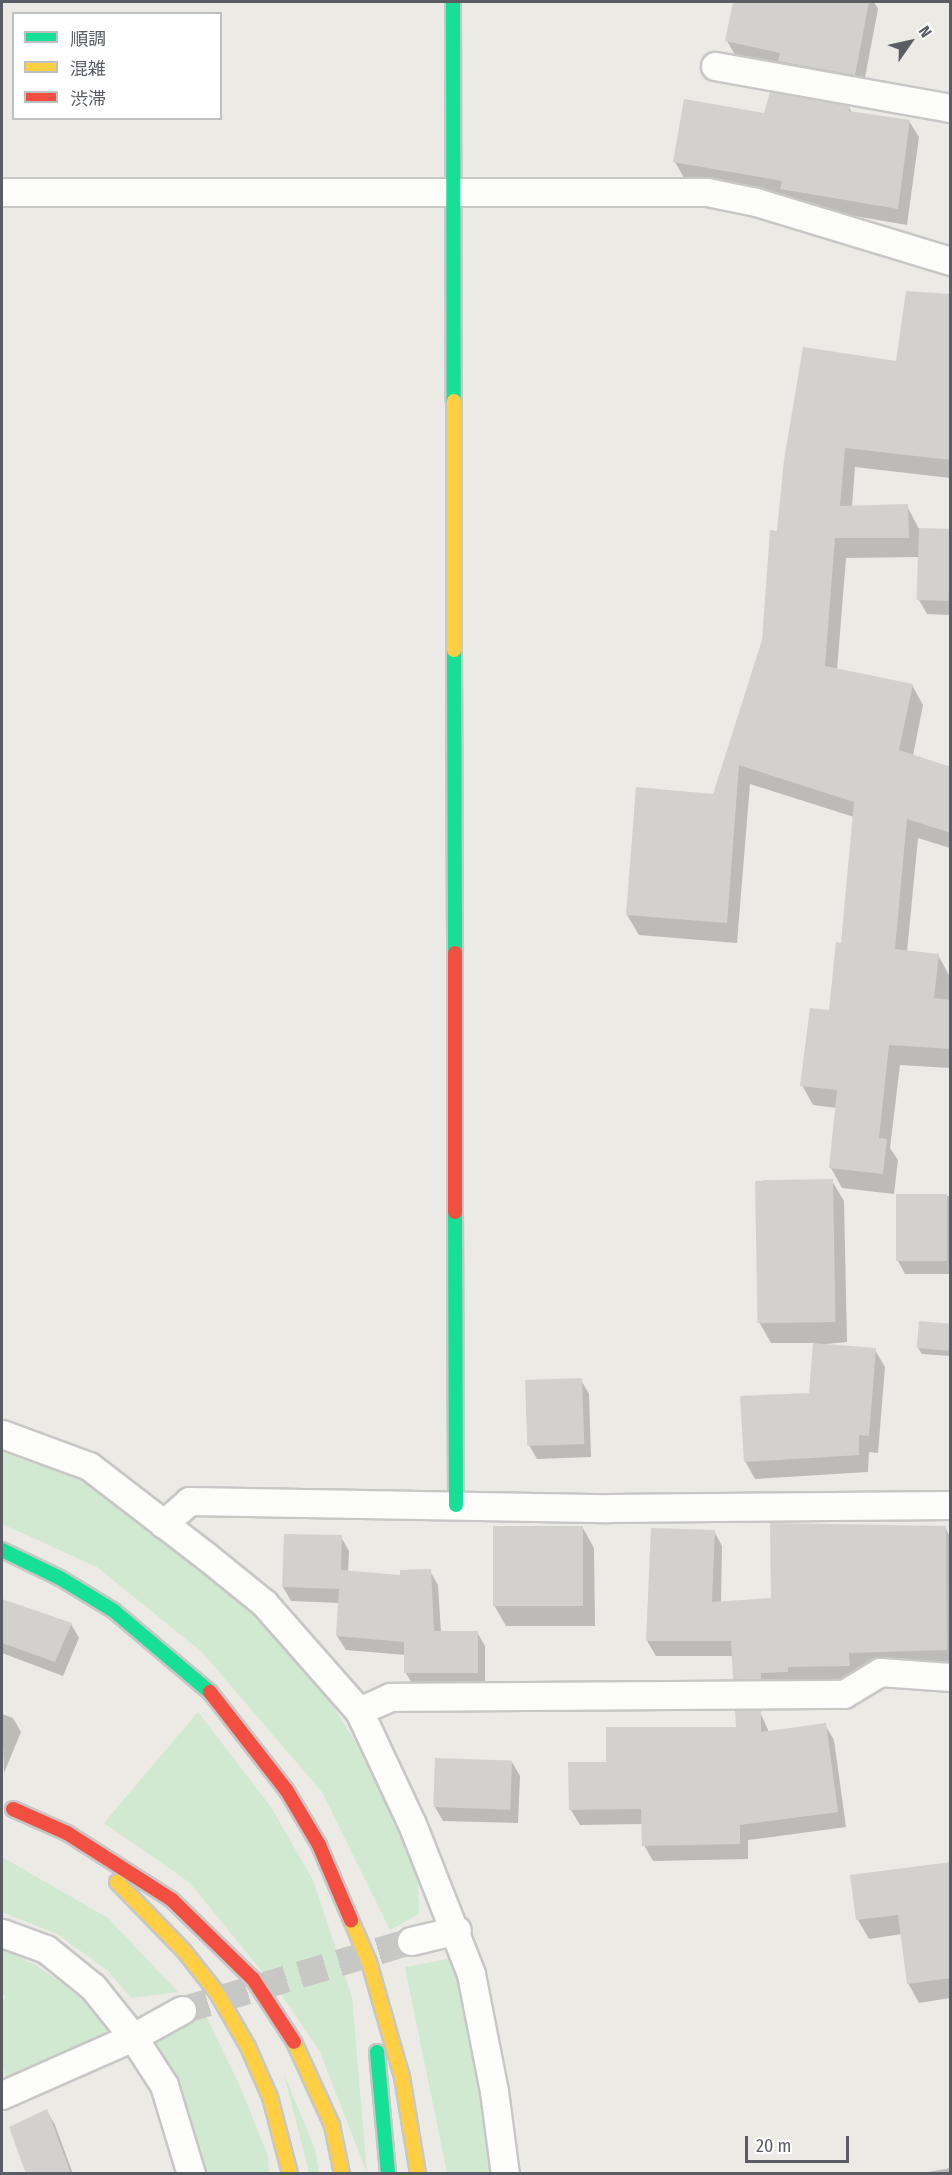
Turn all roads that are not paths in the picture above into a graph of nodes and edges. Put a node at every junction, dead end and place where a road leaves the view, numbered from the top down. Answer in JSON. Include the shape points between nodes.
{"nodes":[{"id":1,"x":453,"y":2,"type":"edge"},
{"id":2,"x":715,"y":66,"type":"dead end"},
{"id":3,"x":951,"y":108,"type":"edge"},
{"id":4,"x":455,"y":190,"type":"junction"},
{"id":5,"x":2,"y":192,"type":"edge"},
{"id":6,"x":951,"y":261,"type":"edge"},
{"id":7,"x":2,"y":1434,"type":"edge"},
{"id":8,"x":456,"y":1505,"type":"junction"},
{"id":9,"x":951,"y":1505,"type":"edge"},
{"id":10,"x":163,"y":1524,"type":"junction"},
{"id":11,"x":2,"y":1550,"type":"edge"},
{"id":12,"x":951,"y":1677,"type":"edge"},
{"id":13,"x":359,"y":1711,"type":"junction"},
{"id":14,"x":7,"y":1808,"type":"edge"},
{"id":15,"x":347,"y":1903,"type":"junction"},
{"id":16,"x":457,"y":1930,"type":"junction"},
{"id":17,"x":2,"y":1933,"type":"edge"},
{"id":18,"x":411,"y":1941,"type":"tunnel mouth"},
{"id":19,"x":182,"y":2010,"type":"tunnel mouth"},
{"id":20,"x":133,"y":2037,"type":"junction"},
{"id":21,"x":2,"y":2095,"type":"edge"},
{"id":22,"x":191,"y":2174,"type":"edge"},
{"id":23,"x":290,"y":2174,"type":"edge"},
{"id":24,"x":342,"y":2174,"type":"edge"},
{"id":25,"x":388,"y":2174,"type":"edge"},
{"id":26,"x":418,"y":2174,"type":"edge"},
{"id":27,"x":505,"y":2174,"type":"edge"}],
"edges":[{"from":1,"to":4,"type":"main road"},
{"from":2,"to":3,"type":"street"},
{"from":4,"to":5,"type":"street"},
{"from":4,"to":6,"type":"street","via":[[707,192],[756,202]]},
{"from":4,"to":8,"type":"main road"},
{"from":7,"to":10,"type":"street","via":[[89,1466]]},
{"from":8,"to":9,"type":"street"},
{"from":8,"to":10,"type":"street","via":[[189,1502]]},
{"from":10,"to":13,"type":"street","via":[[264,1603]]},
{"from":11,"to":15,"type":"main road","via":[[60,1578],[114,1611],[210,1692],[250,1738],[287,1791]]},
{"from":12,"to":13,"type":"street","via":[[880,1672],[844,1694],[390,1697]]},
{"from":13,"to":16,"type":"street"},
{"from":14,"to":23,"type":"main road","via":[[107,1873],[153,1917],[217,1994],[270,2097]]},
{"from":14,"to":24,"type":"main road","via":[[67,1833],[116,1862],[172,1900],[231,1955],[284,2024],[309,2070],[332,2125]]},
{"from":15,"to":25,"type":"main road","via":[[372,2020]]},
{"from":15,"to":26,"type":"main road","via":[[402,2077]]},
{"from":16,"to":18,"type":"street"},
{"from":16,"to":27,"type":"street","via":[[474,1986]]},
{"from":17,"to":20,"type":"street","via":[[54,1955],[93,1987]]},
{"from":19,"to":20,"type":"street"},
{"from":20,"to":21,"type":"street"},
{"from":20,"to":22,"type":"street","via":[[165,2085]]}]}
